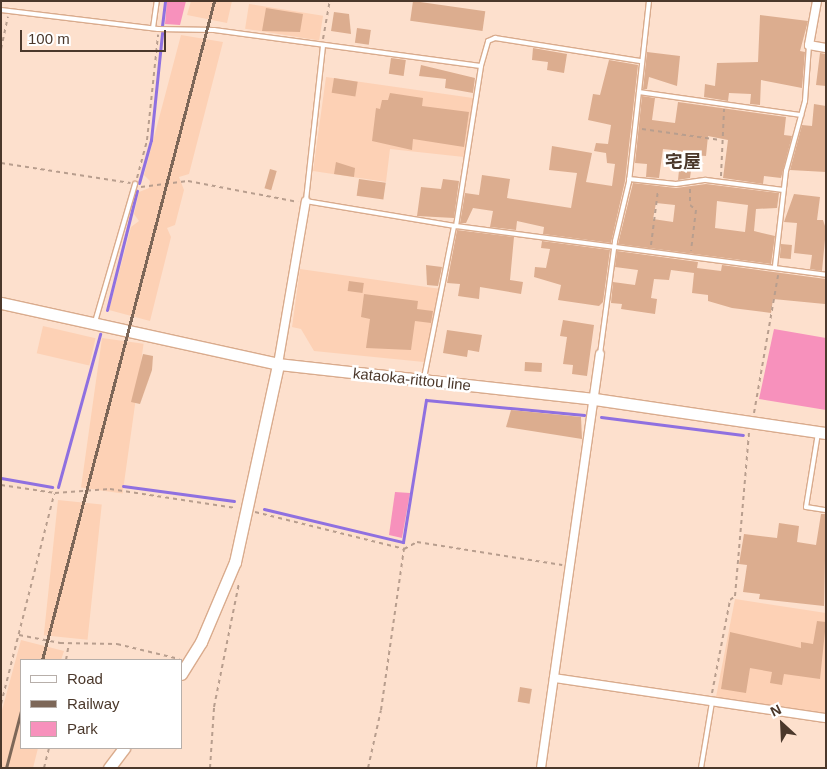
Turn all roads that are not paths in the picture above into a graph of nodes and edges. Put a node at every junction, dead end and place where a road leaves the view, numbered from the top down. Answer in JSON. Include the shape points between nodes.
{"nodes":[{"id":1,"x":157,"y":1,"type":"edge"},
{"id":2,"x":649,"y":1,"type":"edge"},
{"id":3,"x":817,"y":1,"type":"edge"},
{"id":4,"x":1,"y":10,"type":"edge"},
{"id":5,"x":153,"y":28,"type":"junction"},
{"id":6,"x":809,"y":45,"type":"junction"},
{"id":7,"x":323,"y":46,"type":"junction"},
{"id":8,"x":826,"y":48,"type":"edge"},
{"id":9,"x":640,"y":61,"type":"junction"},
{"id":10,"x":481,"y":66,"type":"junction"},
{"id":11,"x":639,"y":92,"type":"junction"},
{"id":12,"x":800,"y":115,"type":"junction"},
{"id":13,"x":629,"y":179,"type":"junction"},
{"id":14,"x":135,"y":184,"type":"road end"},
{"id":15,"x":783,"y":190,"type":"junction"},
{"id":16,"x":306,"y":201,"type":"junction"},
{"id":17,"x":455,"y":226,"type":"junction"},
{"id":18,"x":614,"y":245,"type":"junction"},
{"id":19,"x":777,"y":266,"type":"junction"},
{"id":20,"x":826,"y":275,"type":"edge"},
{"id":21,"x":1,"y":303,"type":"edge"},
{"id":22,"x":95,"y":322,"type":"junction"},
{"id":23,"x":600,"y":354,"type":"joint"},
{"id":24,"x":278,"y":364,"type":"junction"},
{"id":25,"x":423,"y":380,"type":"junction"},
{"id":26,"x":595,"y":399,"type":"junction"},
{"id":27,"x":822,"y":432,"type":"edge"},
{"id":28,"x":826,"y":510,"type":"edge"},
{"id":29,"x":182,"y":673,"type":"edge"},
{"id":30,"x":554,"y":678,"type":"junction"},
{"id":31,"x":711,"y":702,"type":"junction"},
{"id":32,"x":826,"y":718,"type":"edge"},
{"id":33,"x":123,"y":749,"type":"edge"},
{"id":34,"x":109,"y":768,"type":"edge"},
{"id":35,"x":541,"y":768,"type":"edge"},
{"id":36,"x":701,"y":768,"type":"edge"}],
"edges":[{"from":1,"to":5,"type":"lane"},
{"from":2,"to":9,"type":"lane"},
{"from":3,"to":6,"type":"street"},
{"from":4,"to":5,"type":"lane"},
{"from":5,"to":7,"type":"lane","via":[[214,30]]},
{"from":6,"to":8,"type":"street"},
{"from":6,"to":12,"type":"lane"},
{"from":7,"to":10,"type":"lane"},
{"from":7,"to":16,"type":"lane"},
{"from":9,"to":10,"type":"lane","via":[[495,38],[488,41]]},
{"from":9,"to":11,"type":"lane"},
{"from":10,"to":17,"type":"lane"},
{"from":11,"to":12,"type":"lane"},
{"from":11,"to":13,"type":"lane"},
{"from":12,"to":15,"type":"lane"},
{"from":13,"to":15,"type":"lane","via":[[721,181]]},
{"from":13,"to":18,"type":"lane"},
{"from":14,"to":22,"type":"lane"},
{"from":15,"to":19,"type":"lane"},
{"from":16,"to":17,"type":"lane"},
{"from":16,"to":24,"type":"street"},
{"from":17,"to":18,"type":"lane"},
{"from":17,"to":25,"type":"lane"},
{"from":18,"to":19,"type":"lane"},
{"from":18,"to":23,"type":"lane"},
{"from":19,"to":20,"type":"lane"},
{"from":21,"to":22,"type":"main road","name":"kataoka-rittou line"},
{"from":22,"to":24,"type":"main road","name":"kataoka-rittou line"},
{"from":23,"to":26,"type":"street"},
{"from":24,"to":25,"type":"main road","name":"kataoka-rittou line"},
{"from":24,"to":29,"type":"main road","via":[[248,510],[224,593]]},
{"from":25,"to":26,"type":"main road","name":"kataoka-rittou line"},
{"from":26,"to":27,"type":"main road","name":"kataoka-rittou line"},
{"from":26,"to":30,"type":"street"},
{"from":27,"to":28,"type":"lane","via":[[806,507]]},
{"from":30,"to":31,"type":"street"},
{"from":30,"to":35,"type":"street"},
{"from":31,"to":32,"type":"street"},
{"from":31,"to":36,"type":"lane"},
{"from":33,"to":34,"type":"main road"}]}
